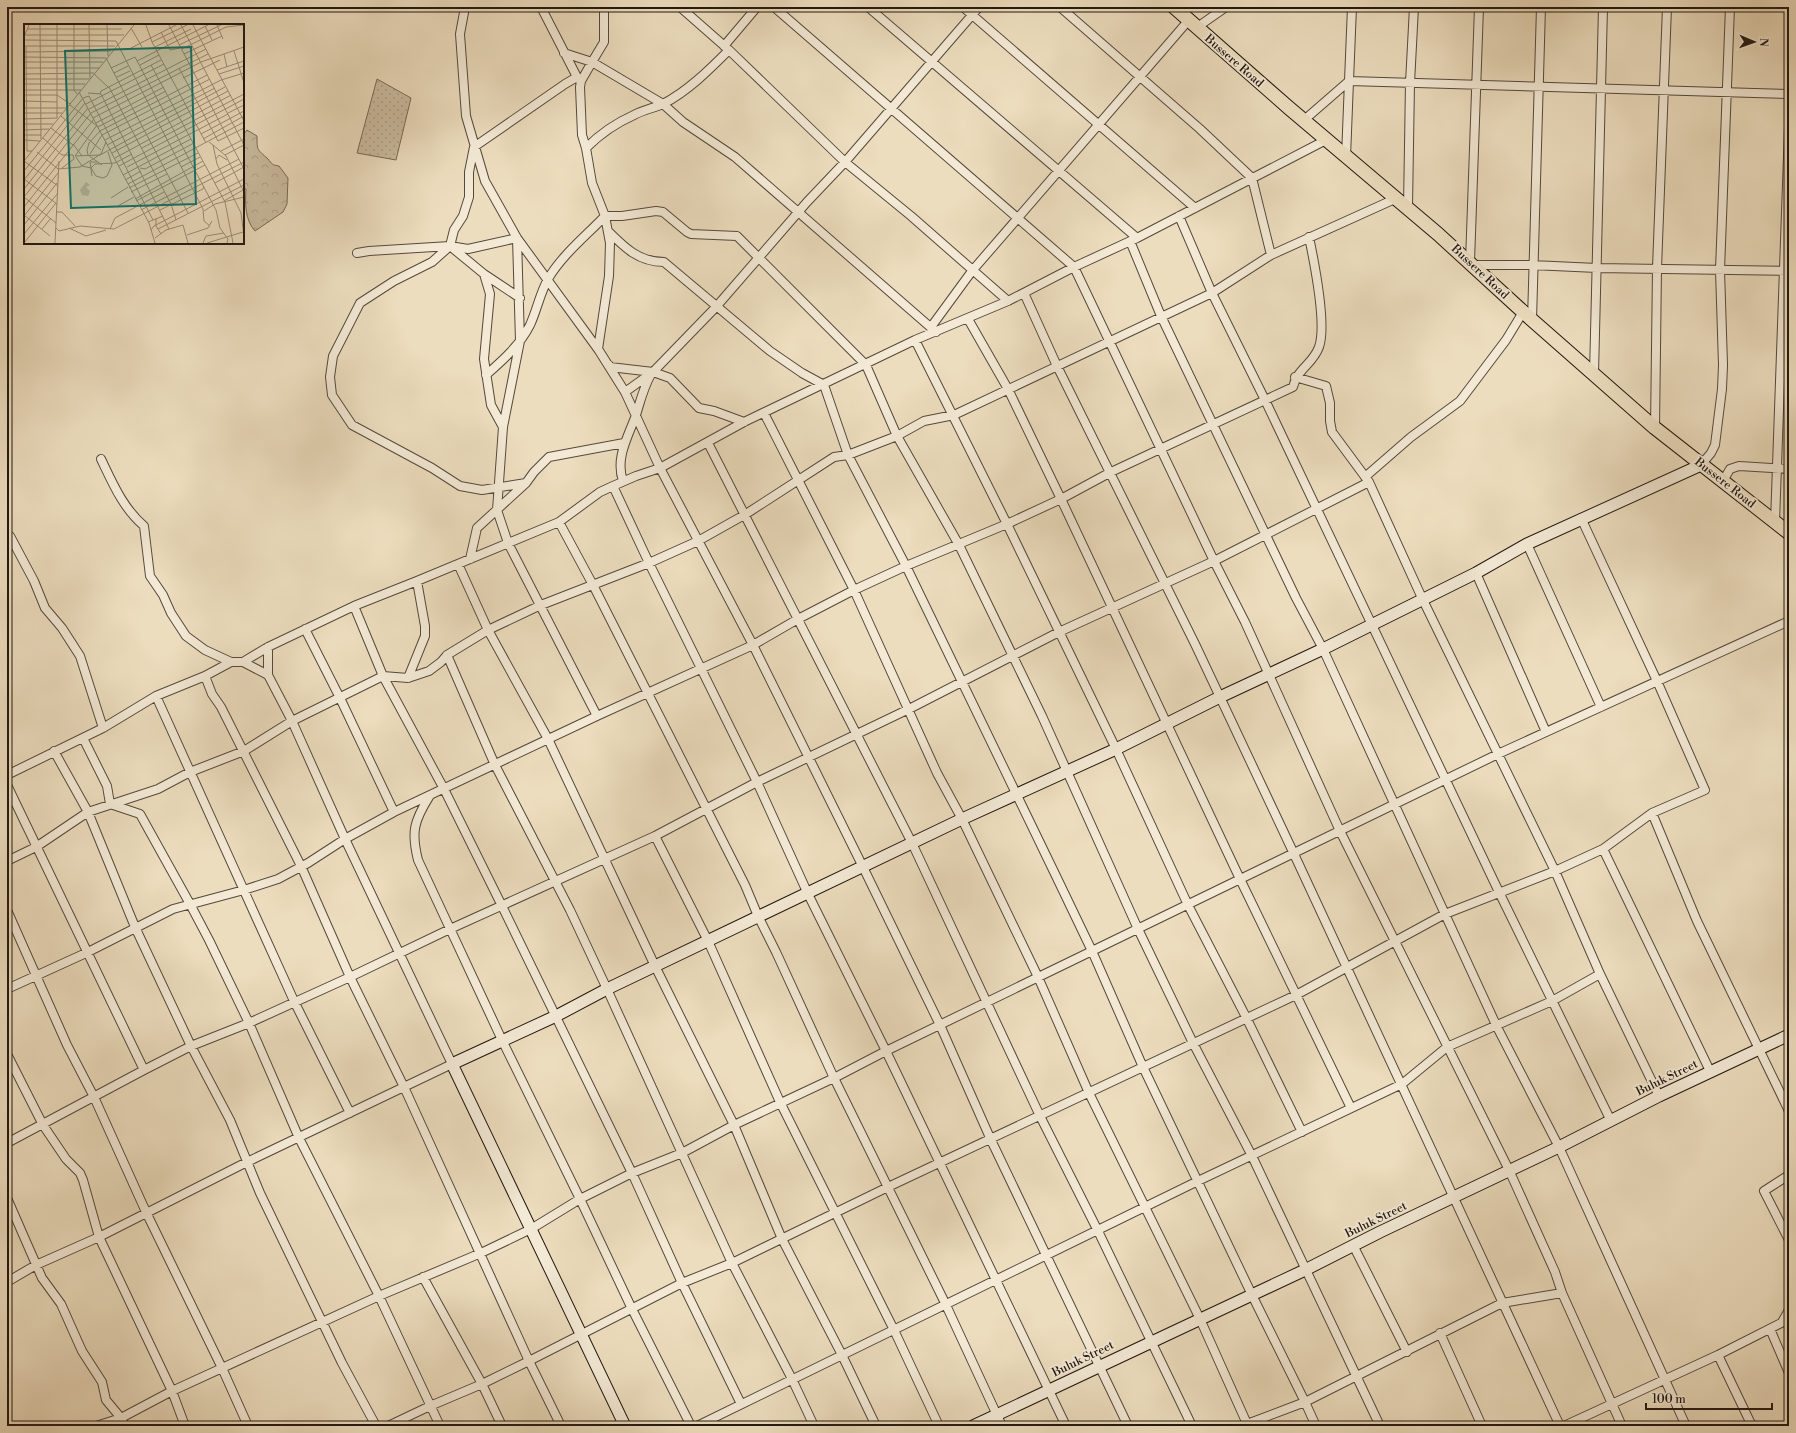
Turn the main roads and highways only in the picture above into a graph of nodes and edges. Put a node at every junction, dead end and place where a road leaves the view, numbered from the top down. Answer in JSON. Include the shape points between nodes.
{"nodes":[{"id":1,"x":1174,"y":7,"type":"edge"},
{"id":2,"x":1789,"y":533,"type":"edge"}],
"edges":[{"from":1,"to":2,"type":"main road","name":"Bussere Road","via":[[1326,140],[1408,207],[1655,428]]}]}
